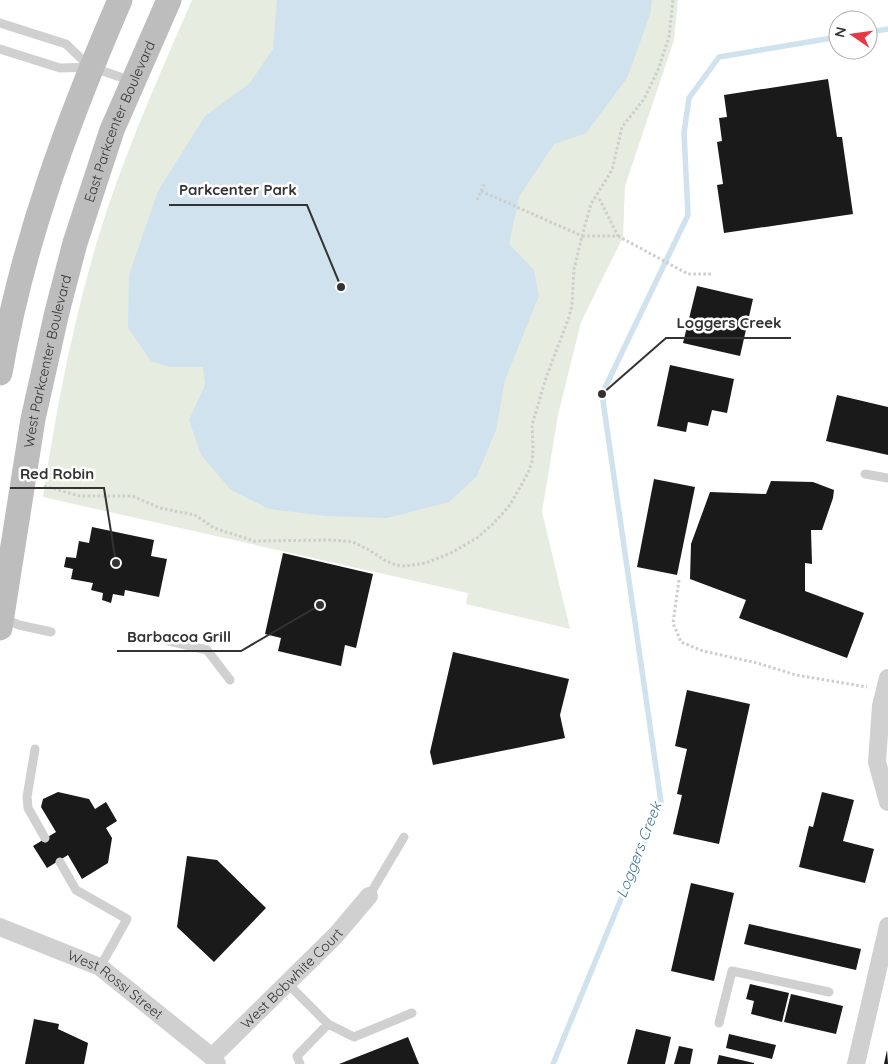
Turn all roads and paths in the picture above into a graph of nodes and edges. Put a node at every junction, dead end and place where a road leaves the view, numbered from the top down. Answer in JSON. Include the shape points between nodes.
{"nodes":[{"id":1,"x":120,"y":0,"type":"edge"},
{"id":2,"x":169,"y":0,"type":"edge"},
{"id":3,"x":673,"y":0,"type":"edge"},
{"id":4,"x":0,"y":23,"type":"edge"},
{"id":5,"x":0,"y":49,"type":"edge"},
{"id":6,"x":91,"y":67,"type":"junction"},
{"id":7,"x":133,"y":82,"type":"junction"},
{"id":8,"x":485,"y":182,"type":"dead end"},
{"id":9,"x":481,"y":191,"type":"junction"},
{"id":10,"x":595,"y":198,"type":"junction"},
{"id":11,"x":477,"y":200,"type":"dead end"},
{"id":12,"x":582,"y":236,"type":"junction"},
{"id":13,"x":618,"y":236,"type":"junction"},
{"id":14,"x":75,"y":244,"type":"joint"},
{"id":15,"x":713,"y":274,"type":"dead end"},
{"id":16,"x":0,"y":374,"type":"edge"},
{"id":17,"x":866,"y":474,"type":"dead end"},
{"id":18,"x":888,"y":478,"type":"edge"},
{"id":19,"x":41,"y":486,"type":"dead end"},
{"id":20,"x":679,"y":580,"type":"dead end"},
{"id":21,"x":0,"y":621,"type":"edge"},
{"id":22,"x":51,"y":632,"type":"dead end"},
{"id":23,"x":165,"y":640,"type":"dead end"},
{"id":24,"x":888,"y":678,"type":"edge"},
{"id":25,"x":230,"y":680,"type":"dead end"},
{"id":26,"x":866,"y":687,"type":"dead end"},
{"id":27,"x":35,"y":749,"type":"dead end"},
{"id":28,"x":888,"y":802,"type":"edge"},
{"id":29,"x":404,"y":837,"type":"dead end"},
{"id":30,"x":45,"y":838,"type":"dead end"},
{"id":31,"x":60,"y":862,"type":"dead end"},
{"id":32,"x":369,"y":896,"type":"joint"},
{"id":33,"x":888,"y":926,"type":"edge"},
{"id":34,"x":0,"y":927,"type":"edge"},
{"id":35,"x":100,"y":967,"type":"junction"},
{"id":36,"x":287,"y":983,"type":"junction"},
{"id":37,"x":829,"y":992,"type":"dead end"},
{"id":38,"x":412,"y":1013,"type":"dead end"},
{"id":39,"x":719,"y":1023,"type":"dead end"},
{"id":40,"x":328,"y":1024,"type":"junction"},
{"id":41,"x":212,"y":1062,"type":"edge"},
{"id":42,"x":300,"y":1064,"type":"edge"},
{"id":43,"x":856,"y":1064,"type":"edge"}],
"edges":[{"from":1,"to":6,"type":"main road"},
{"from":2,"to":7,"type":"main road","name":"East Parkcenter Boulevard"},
{"from":3,"to":10,"type":"path","via":[[669,37],[658,70],[644,99],[622,127],[612,170]]},
{"from":4,"to":6,"type":"lane","via":[[66,44]]},
{"from":5,"to":6,"type":"lane","via":[[60,68]]},
{"from":6,"to":7,"type":"lane"},
{"from":6,"to":16,"type":"main road","via":[[39,212],[20,280]]},
{"from":7,"to":14,"type":"main road","name":"East Parkcenter Boulevard","via":[[112,130]]},
{"from":8,"to":9,"type":"path"},
{"from":9,"to":11,"type":"path"},
{"from":9,"to":12,"type":"path"},
{"from":10,"to":12,"type":"path"},
{"from":10,"to":13,"type":"path","via":[[600,200]]},
{"from":12,"to":13,"type":"path"},
{"from":12,"to":19,"type":"path","via":[[574,269],[569,317],[532,425],[532,462],[528,473],[510,505],[494,523],[477,538],[451,553],[426,563],[396,565],[353,542],[254,541],[214,528],[195,515],[160,508],[132,496],[80,496]]},
{"from":13,"to":15,"type":"path","via":[[688,274]]},
{"from":14,"to":21,"type":"main road","name":"West Parkcenter Boulevard","via":[[33,420]]},
{"from":17,"to":18,"type":"lane"},
{"from":20,"to":26,"type":"path","via":[[673,623],[680,642],[796,676]]},
{"from":21,"to":22,"type":"lane"},
{"from":23,"to":25,"type":"lane","via":[[207,650]]},
{"from":24,"to":28,"type":"street","via":[[881,706],[877,762]]},
{"from":27,"to":30,"type":"lane","via":[[28,808]]},
{"from":29,"to":32,"type":"lane"},
{"from":31,"to":35,"type":"lane","via":[[76,890],[127,919]]},
{"from":32,"to":36,"type":"street","name":"West Bobwhite Court","via":[[336,935]]},
{"from":33,"to":43,"type":"street"},
{"from":34,"to":35,"type":"street","name":"West Rossi Street"},
{"from":35,"to":41,"type":"street","name":"West Rossi Street"},
{"from":36,"to":40,"type":"lane"},
{"from":36,"to":41,"type":"street","name":"West Bobwhite Court"},
{"from":37,"to":39,"type":"lane","via":[[732,971]]},
{"from":38,"to":40,"type":"lane","via":[[354,1037]]},
{"from":40,"to":42,"type":"lane","via":[[297,1056]]}]}
